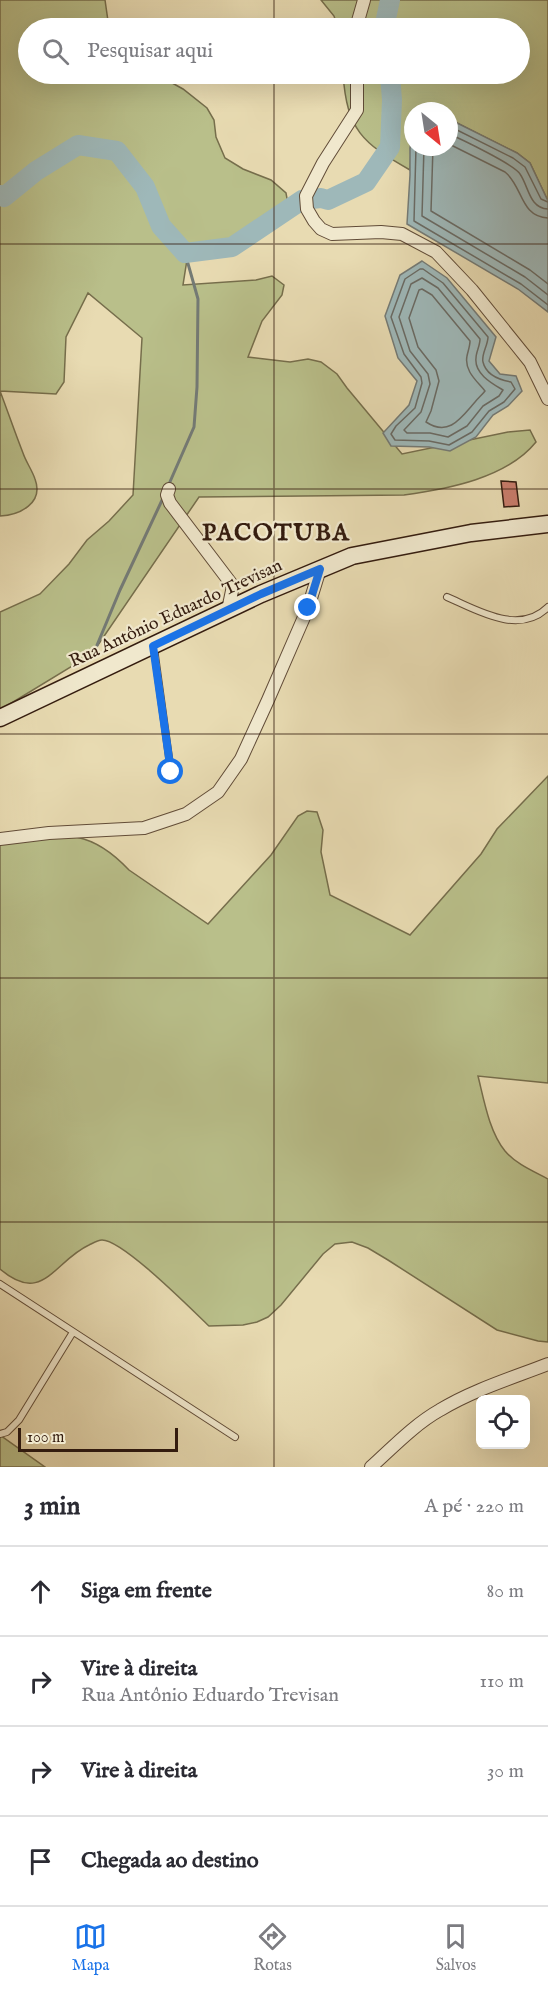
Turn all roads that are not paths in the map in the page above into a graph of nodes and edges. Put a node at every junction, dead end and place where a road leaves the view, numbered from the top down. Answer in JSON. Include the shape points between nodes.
{"nodes":[{"id":1,"x":364,"y":0,"type":"edge"},
{"id":2,"x":358,"y":18,"type":"edge"},
{"id":3,"x":357,"y":84,"type":"edge"},
{"id":4,"x":548,"y":399,"type":"edge"},
{"id":5,"x":169,"y":489,"type":"dead end"},
{"id":6,"x":548,"y":524,"type":"edge"},
{"id":7,"x":320,"y":569,"type":"junction"},
{"id":8,"x":447,"y":597,"type":"dead end"},
{"id":9,"x":548,"y":607,"type":"edge"},
{"id":10,"x":228,"y":610,"type":"junction"},
{"id":11,"x":153,"y":646,"type":"junction"},
{"id":12,"x":0,"y":718,"type":"edge"},
{"id":13,"x":171,"y":772,"type":"dead end"},
{"id":14,"x":0,"y":839,"type":"edge"},
{"id":15,"x":0,"y":1284,"type":"edge"},
{"id":16,"x":73,"y":1332,"type":"junction"},
{"id":17,"x":548,"y":1364,"type":"edge"},
{"id":18,"x":0,"y":1434,"type":"edge"},
{"id":19,"x":235,"y":1437,"type":"dead end"},
{"id":20,"x":371,"y":1467,"type":"edge"}],
"edges":[{"from":1,"to":2,"type":"street"},
{"from":3,"to":4,"type":"street","via":[[357,110],[306,196],[314,222],[332,234],[402,234],[436,252],[530,362]]},
{"from":5,"to":10,"type":"street","via":[[170,503],[232,586]]},
{"from":6,"to":7,"type":"street","name":"Rua Antônio Eduardo Trevisan","via":[[471,533],[352,556]]},
{"from":7,"to":10,"type":"street","name":"Rua Antônio Eduardo Trevisan"},
{"from":7,"to":14,"type":"street","via":[[308,608],[268,700],[241,759],[218,792],[186,814],[144,828]]},
{"from":8,"to":9,"type":"lane","via":[[513,621],[541,614]]},
{"from":10,"to":11,"type":"street","name":"Rua Antônio Eduardo Trevisan"},
{"from":11,"to":12,"type":"street","name":"Rua Antônio Eduardo Trevisan"},
{"from":11,"to":13,"type":"lane"},
{"from":15,"to":16,"type":"lane"},
{"from":16,"to":18,"type":"lane","via":[[19,1420],[8,1432]]},
{"from":16,"to":19,"type":"lane"},
{"from":17,"to":20,"type":"street","via":[[439,1410]]}]}
